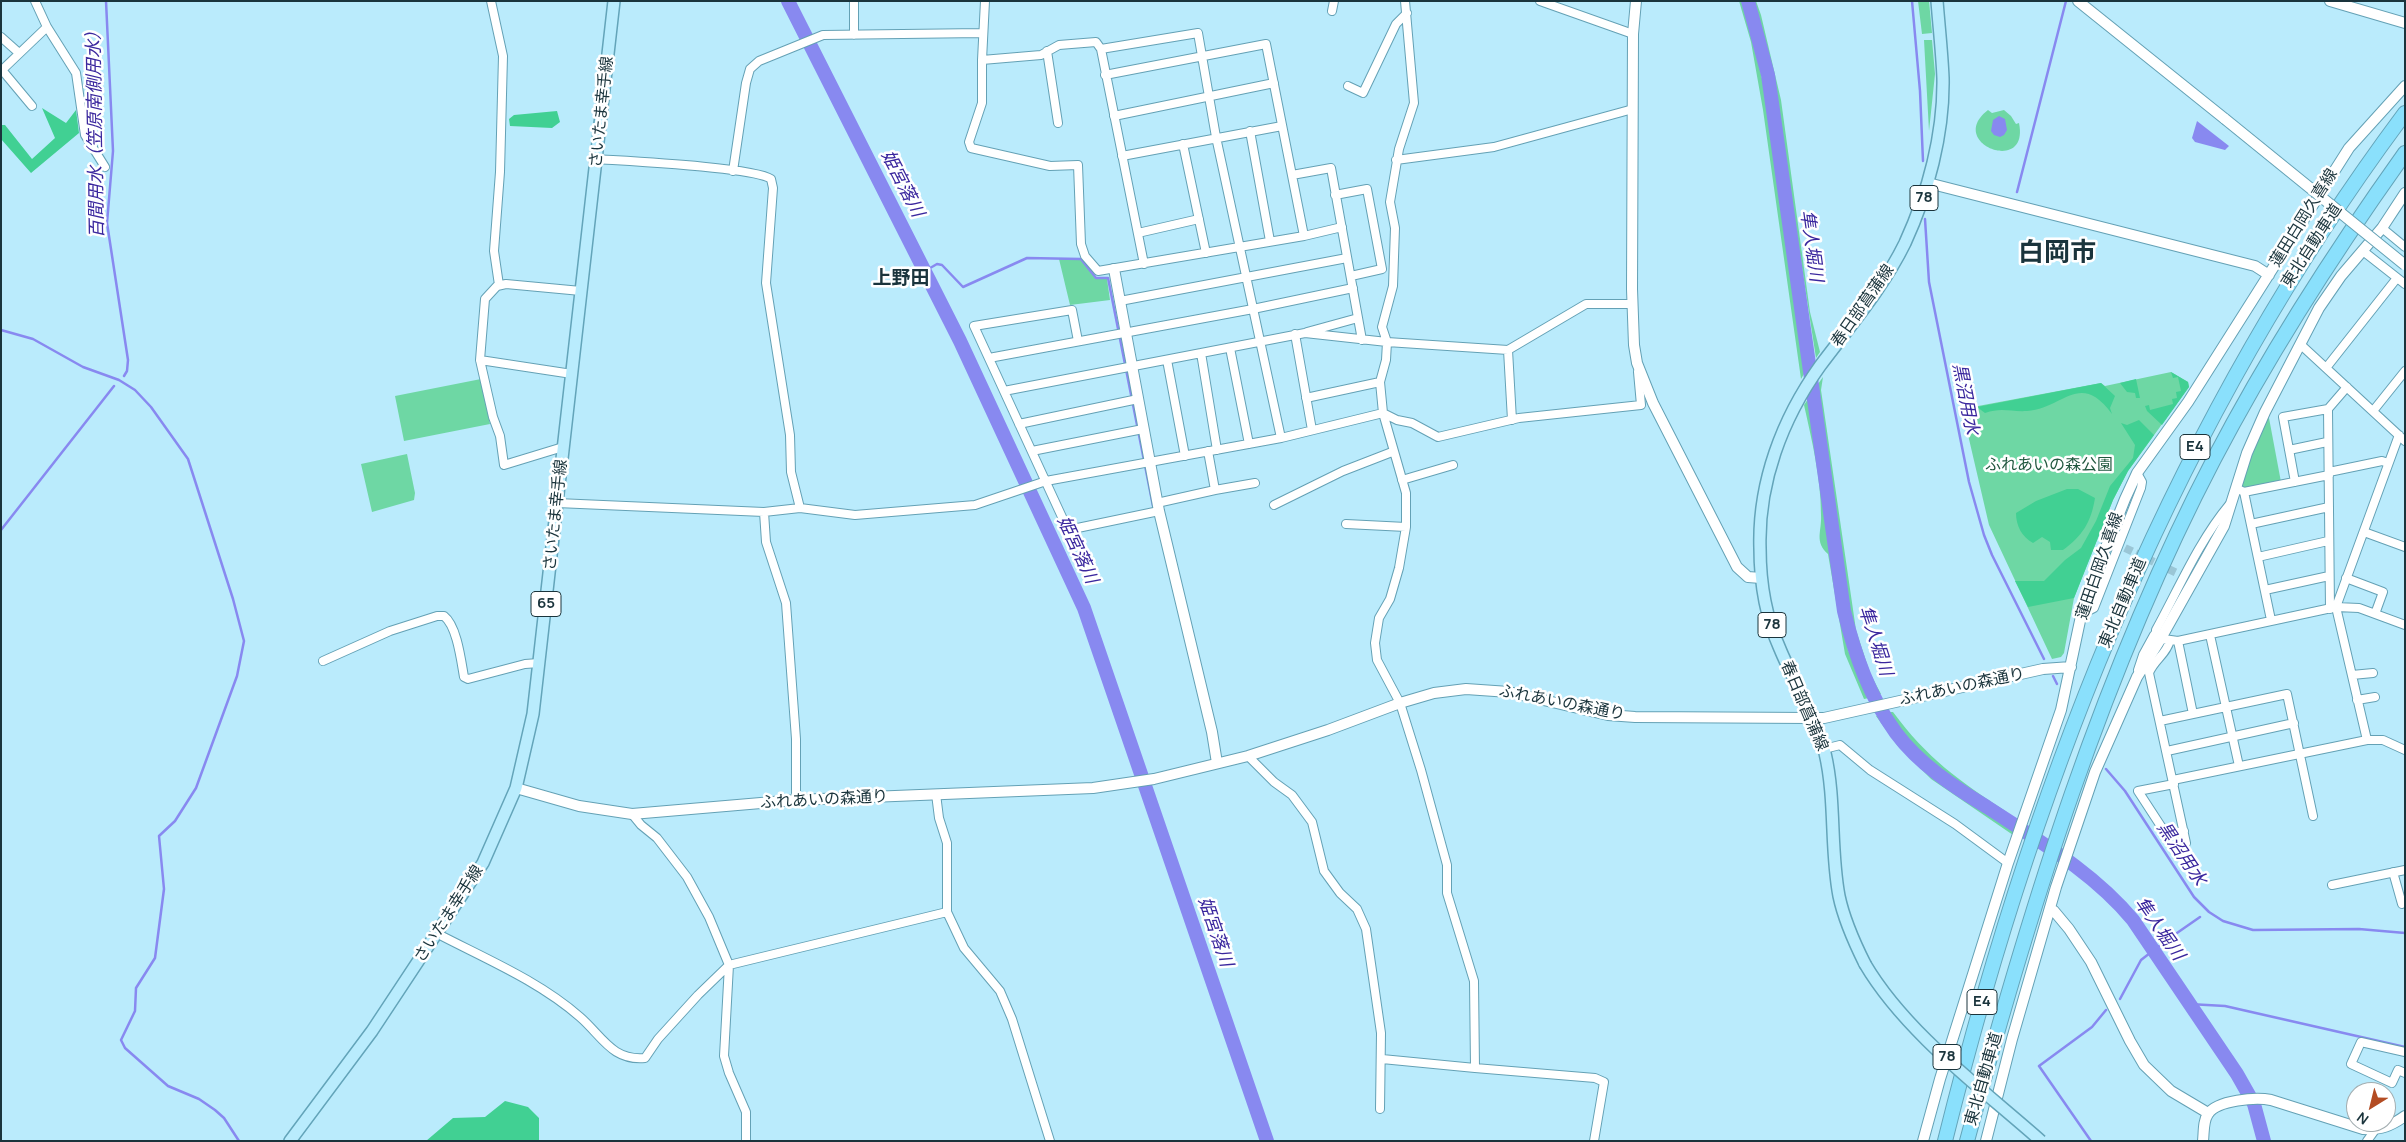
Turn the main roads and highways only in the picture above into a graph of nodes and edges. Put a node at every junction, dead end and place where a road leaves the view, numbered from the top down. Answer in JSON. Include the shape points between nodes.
{"nodes":[{"id":1,"x":614,"y":1,"type":"edge"},
{"id":2,"x":1937,"y":1,"type":"edge"},
{"id":3,"x":2405,"y":113,"type":"edge"},
{"id":4,"x":2405,"y":152,"type":"edge"},
{"id":5,"x":290,"y":1141,"type":"edge"},
{"id":6,"x":1945,"y":1141,"type":"edge"},
{"id":7,"x":1967,"y":1141,"type":"edge"},
{"id":8,"x":2041,"y":1141,"type":"edge"}],
"edges":[{"from":1,"to":5,"type":"main road","name":"さいたま幸手線","number":"65","via":[[533,714],[516,788],[483,863],[438,934]]},
{"from":2,"to":8,"type":"main road","name":"春日部菖蒲線","number":"78","bridge":true,"via":[[1943,79],[1942,115],[1928,183],[1893,265],[1804,390],[1782,433],[1765,486],[1761,578],[1778,646],[1824,749],[1833,792],[1840,898],[1865,964],[1907,1020]]},
{"from":3,"to":6,"type":"highway","name":"東北自動車道","number":"E4","via":[[2345,195],[2283,292],[2241,362],[2156,525],[2105,644],[2042,811],[1996,956]]},
{"from":4,"to":7,"type":"highway","name":"東北自動車道","number":"E4","via":[[2343,240],[2214,459],[2137,625],[2095,731],[2044,878]]}]}
